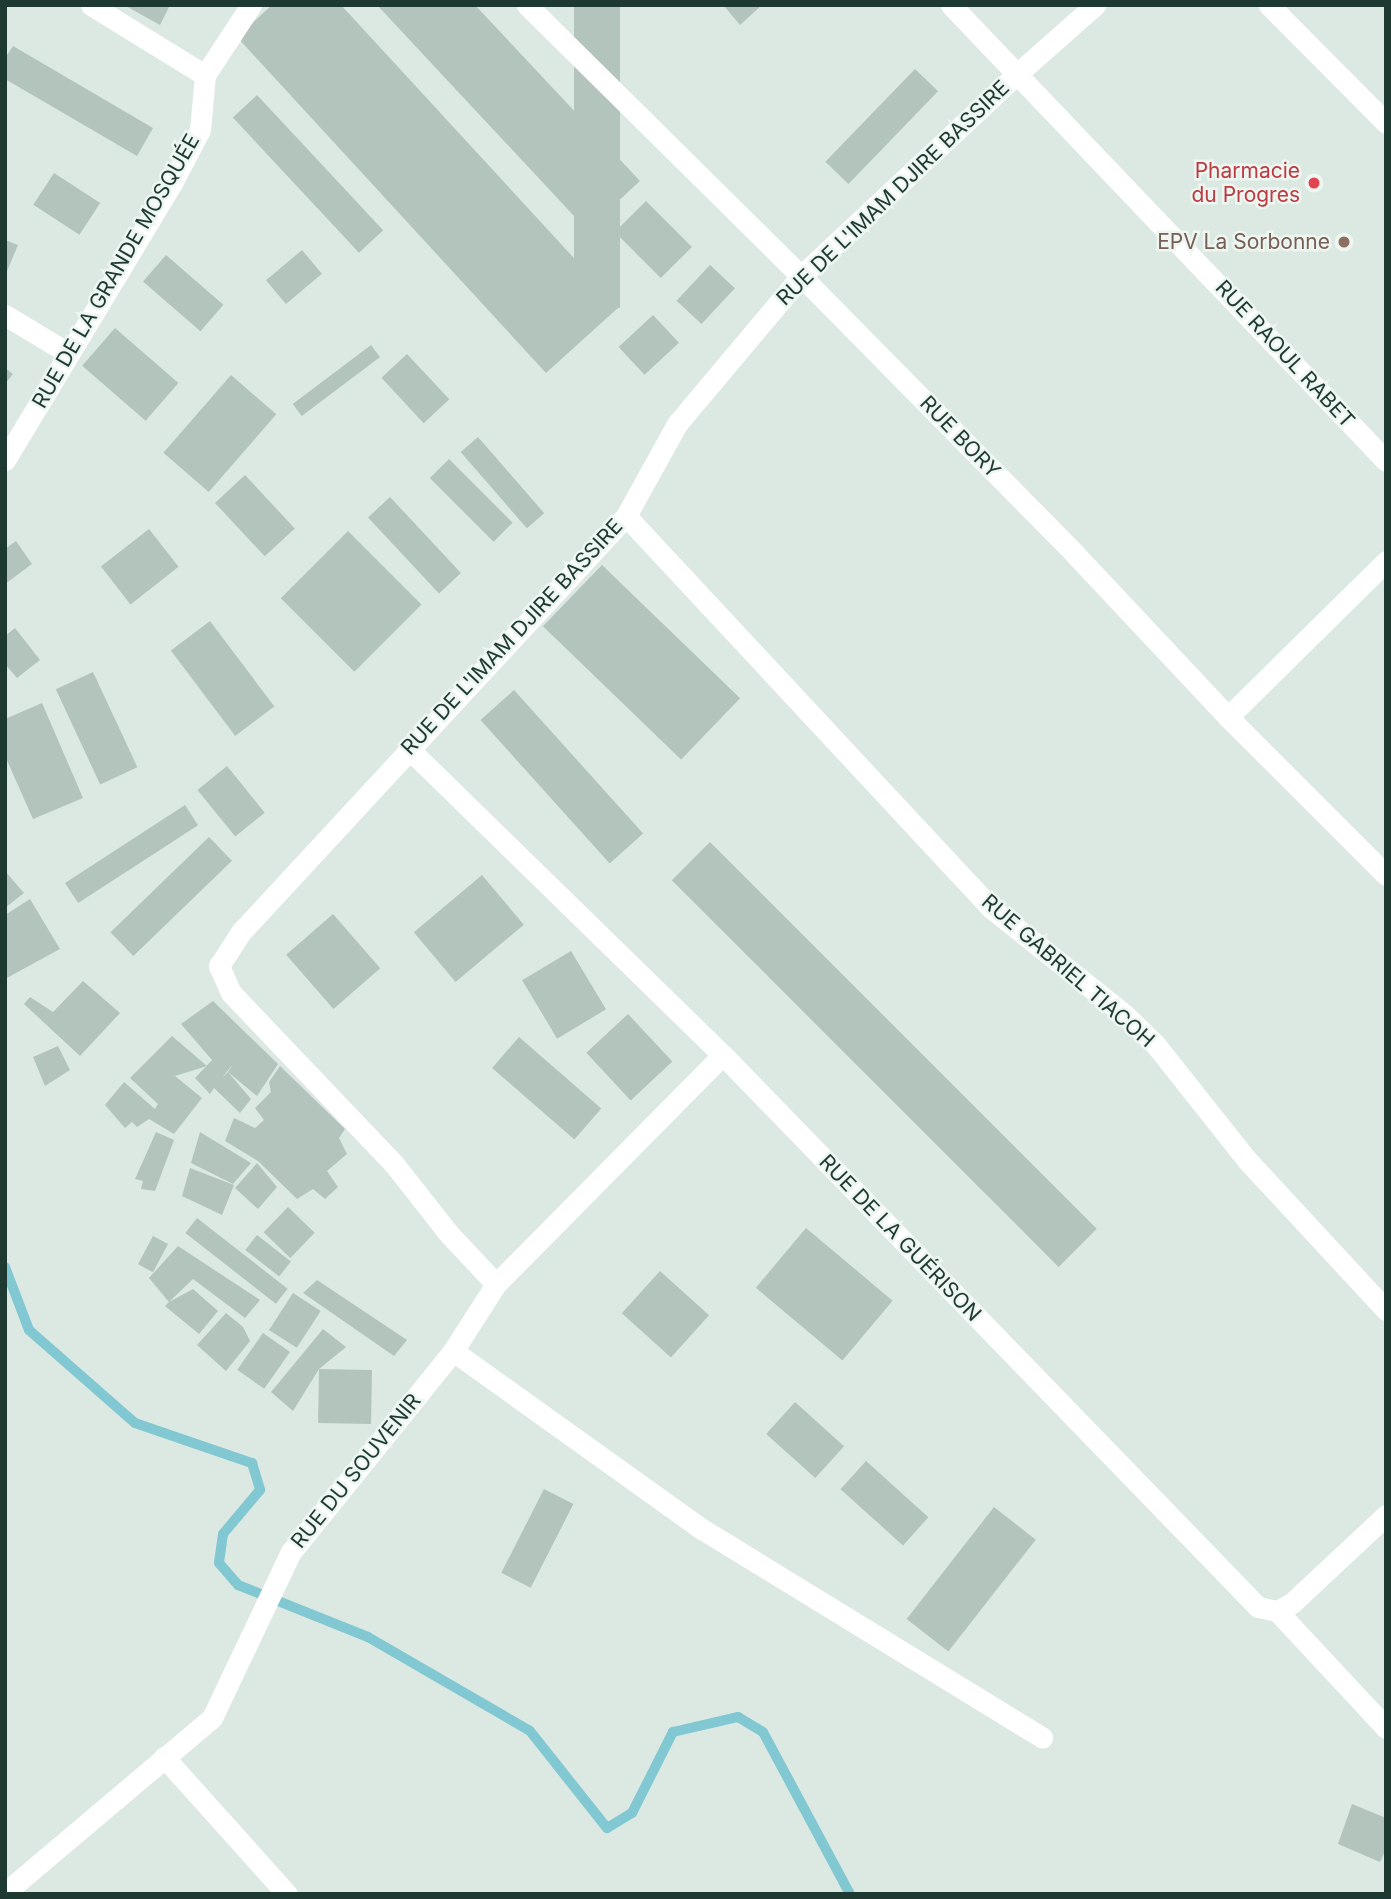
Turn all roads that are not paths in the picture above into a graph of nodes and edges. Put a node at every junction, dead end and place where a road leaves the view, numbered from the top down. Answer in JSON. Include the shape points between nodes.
{"nodes":[{"id":1,"x":91,"y":5,"type":"edge"},
{"id":2,"x":251,"y":5,"type":"edge"},
{"id":3,"x":527,"y":5,"type":"edge"},
{"id":4,"x":951,"y":5,"type":"edge"},
{"id":5,"x":1095,"y":5,"type":"edge"},
{"id":6,"x":1269,"y":5,"type":"edge"},
{"id":7,"x":1018,"y":73,"type":"junction"},
{"id":8,"x":205,"y":75,"type":"junction"},
{"id":9,"x":1386,"y":123,"type":"edge"},
{"id":10,"x":801,"y":276,"type":"junction"},
{"id":11,"x":5,"y":315,"type":"edge"},
{"id":12,"x":68,"y":353,"type":"junction"},
{"id":13,"x":5,"y":460,"type":"edge"},
{"id":14,"x":1386,"y":461,"type":"edge"},
{"id":15,"x":626,"y":516,"type":"junction"},
{"id":16,"x":1386,"y":561,"type":"edge"},
{"id":17,"x":1228,"y":717,"type":"junction"},
{"id":18,"x":408,"y":748,"type":"junction"},
{"id":19,"x":1386,"y":875,"type":"edge"},
{"id":20,"x":723,"y":1055,"type":"junction"},
{"id":21,"x":496,"y":1284,"type":"junction"},
{"id":22,"x":1386,"y":1310,"type":"edge"},
{"id":23,"x":453,"y":1351,"type":"junction"},
{"id":24,"x":1386,"y":1515,"type":"edge"},
{"id":25,"x":1277,"y":1611,"type":"junction"},
{"id":26,"x":1386,"y":1728,"type":"edge"},
{"id":27,"x":1042,"y":1737,"type":"dead end"},
{"id":28,"x":164,"y":1757,"type":"junction"},
{"id":29,"x":13,"y":1894,"type":"edge"},
{"id":30,"x":287,"y":1894,"type":"edge"}],
"edges":[{"from":1,"to":8,"type":"street"},
{"from":2,"to":8,"type":"street","name":"RUE DE LA GRANDE MOSQUÉE"},
{"from":3,"to":10,"type":"street","name":"RUE BORY"},
{"from":4,"to":7,"type":"street","name":"RUE RAOUL RABET"},
{"from":5,"to":7,"type":"street","name":"RUE DE L'IMAM DJIRE BASSIRE"},
{"from":6,"to":9,"type":"street"},
{"from":7,"to":10,"type":"street","name":"RUE DE L'IMAM DJIRE BASSIRE"},
{"from":7,"to":14,"type":"street","name":"RUE RAOUL RABET"},
{"from":8,"to":12,"type":"street","name":"RUE DE LA GRANDE MOSQUÉE","via":[[200,130]]},
{"from":10,"to":15,"type":"street","name":"RUE DE L'IMAM DJIRE BASSIRE","via":[[677,424]]},
{"from":10,"to":17,"type":"street","name":"RUE BORY"},
{"from":11,"to":12,"type":"street"},
{"from":12,"to":13,"type":"street","name":"RUE DE LA GRANDE MOSQUÉE"},
{"from":15,"to":18,"type":"street","name":"RUE DE L'IMAM DJIRE BASSIRE"},
{"from":15,"to":22,"type":"street","name":"RUE GABRIEL TIACOH","via":[[991,908],[1155,1044],[1247,1160]]},
{"from":16,"to":17,"type":"street"},
{"from":17,"to":19,"type":"street","name":"RUE BORY"},
{"from":18,"to":20,"type":"street","name":"RUE DE LA GUÉRISON"},
{"from":18,"to":21,"type":"street","name":"RUE DE L'IMAM DJIRE BASSIRE","via":[[240,932],[219,966],[231,993],[394,1164]]},
{"from":20,"to":21,"type":"street","name":"RUE DU SOUVENIR"},
{"from":20,"to":25,"type":"street","name":"RUE DE LA GUÉRISON","via":[[1258,1607]]},
{"from":21,"to":23,"type":"street","name":"RUE DU SOUVENIR"},
{"from":23,"to":27,"type":"street","via":[[702,1528]]},
{"from":23,"to":28,"type":"street","name":"RUE DU SOUVENIR","via":[[291,1552],[212,1718]]},
{"from":24,"to":25,"type":"street","via":[[1292,1603]]},
{"from":25,"to":26,"type":"street","name":"RUE DE LA GUÉRISON"},
{"from":28,"to":29,"type":"street","name":"RUE DU SOUVENIR","via":[[13,1886]]},
{"from":28,"to":30,"type":"street"}]}
